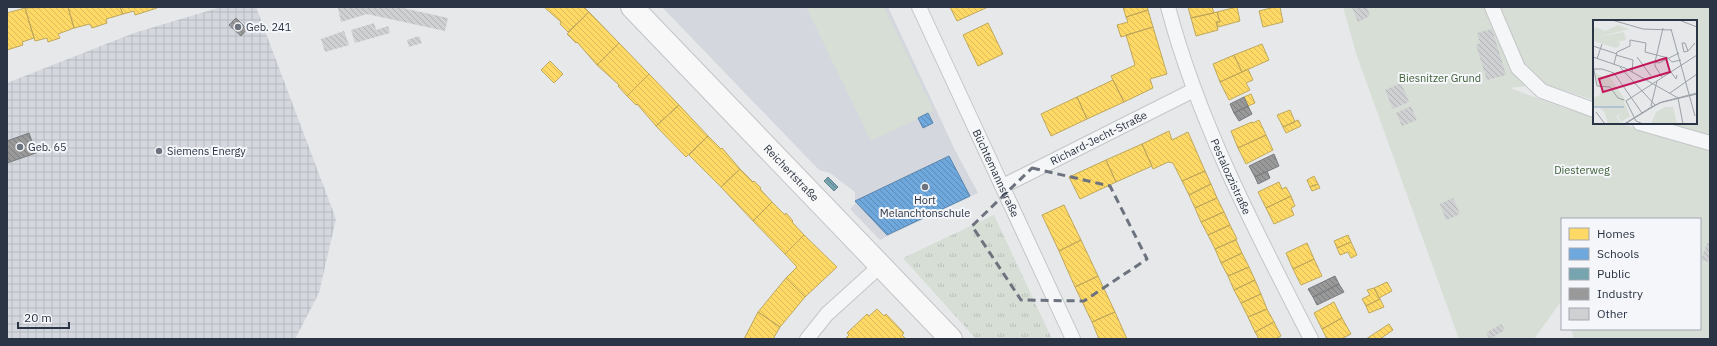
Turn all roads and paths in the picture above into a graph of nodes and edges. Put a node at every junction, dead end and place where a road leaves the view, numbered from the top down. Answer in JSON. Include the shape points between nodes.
{"nodes":[{"id":1,"x":632,"y":7,"type":"edge"},
{"id":2,"x":919,"y":7,"type":"edge"},
{"id":3,"x":1168,"y":7,"type":"edge"},
{"id":4,"x":1492,"y":7,"type":"edge"},
{"id":5,"x":1194,"y":90,"type":"junction"},
{"id":6,"x":1593,"y":110,"type":"edge"},
{"id":7,"x":1644,"y":124,"type":"edge"},
{"id":8,"x":1710,"y":143,"type":"edge"},
{"id":9,"x":1002,"y":186,"type":"junction"},
{"id":10,"x":880,"y":266,"type":"junction"},
{"id":11,"x":807,"y":339,"type":"edge"},
{"id":12,"x":951,"y":339,"type":"edge"},
{"id":13,"x":1073,"y":339,"type":"edge"},
{"id":14,"x":1312,"y":339,"type":"edge"}],
"edges":[{"from":1,"to":10,"type":"main road","name":"Reichertstraße"},
{"from":2,"to":9,"type":"street","name":"Büchtemannstraße"},
{"from":3,"to":5,"type":"street","name":"Pestalozzistraße"},
{"from":4,"to":6,"type":"street","via":[[1518,68],[1542,91]]},
{"from":5,"to":9,"type":"street","name":"Richard-Jecht-Straße"},
{"from":5,"to":14,"type":"street","name":"Pestalozzistraße","via":[[1241,198]]},
{"from":7,"to":8,"type":"street"},
{"from":9,"to":13,"type":"street","name":"Büchtemannstraße"},
{"from":10,"to":11,"type":"street","via":[[827,314]]},
{"from":10,"to":12,"type":"main road","name":"Reichertstraße"}]}
